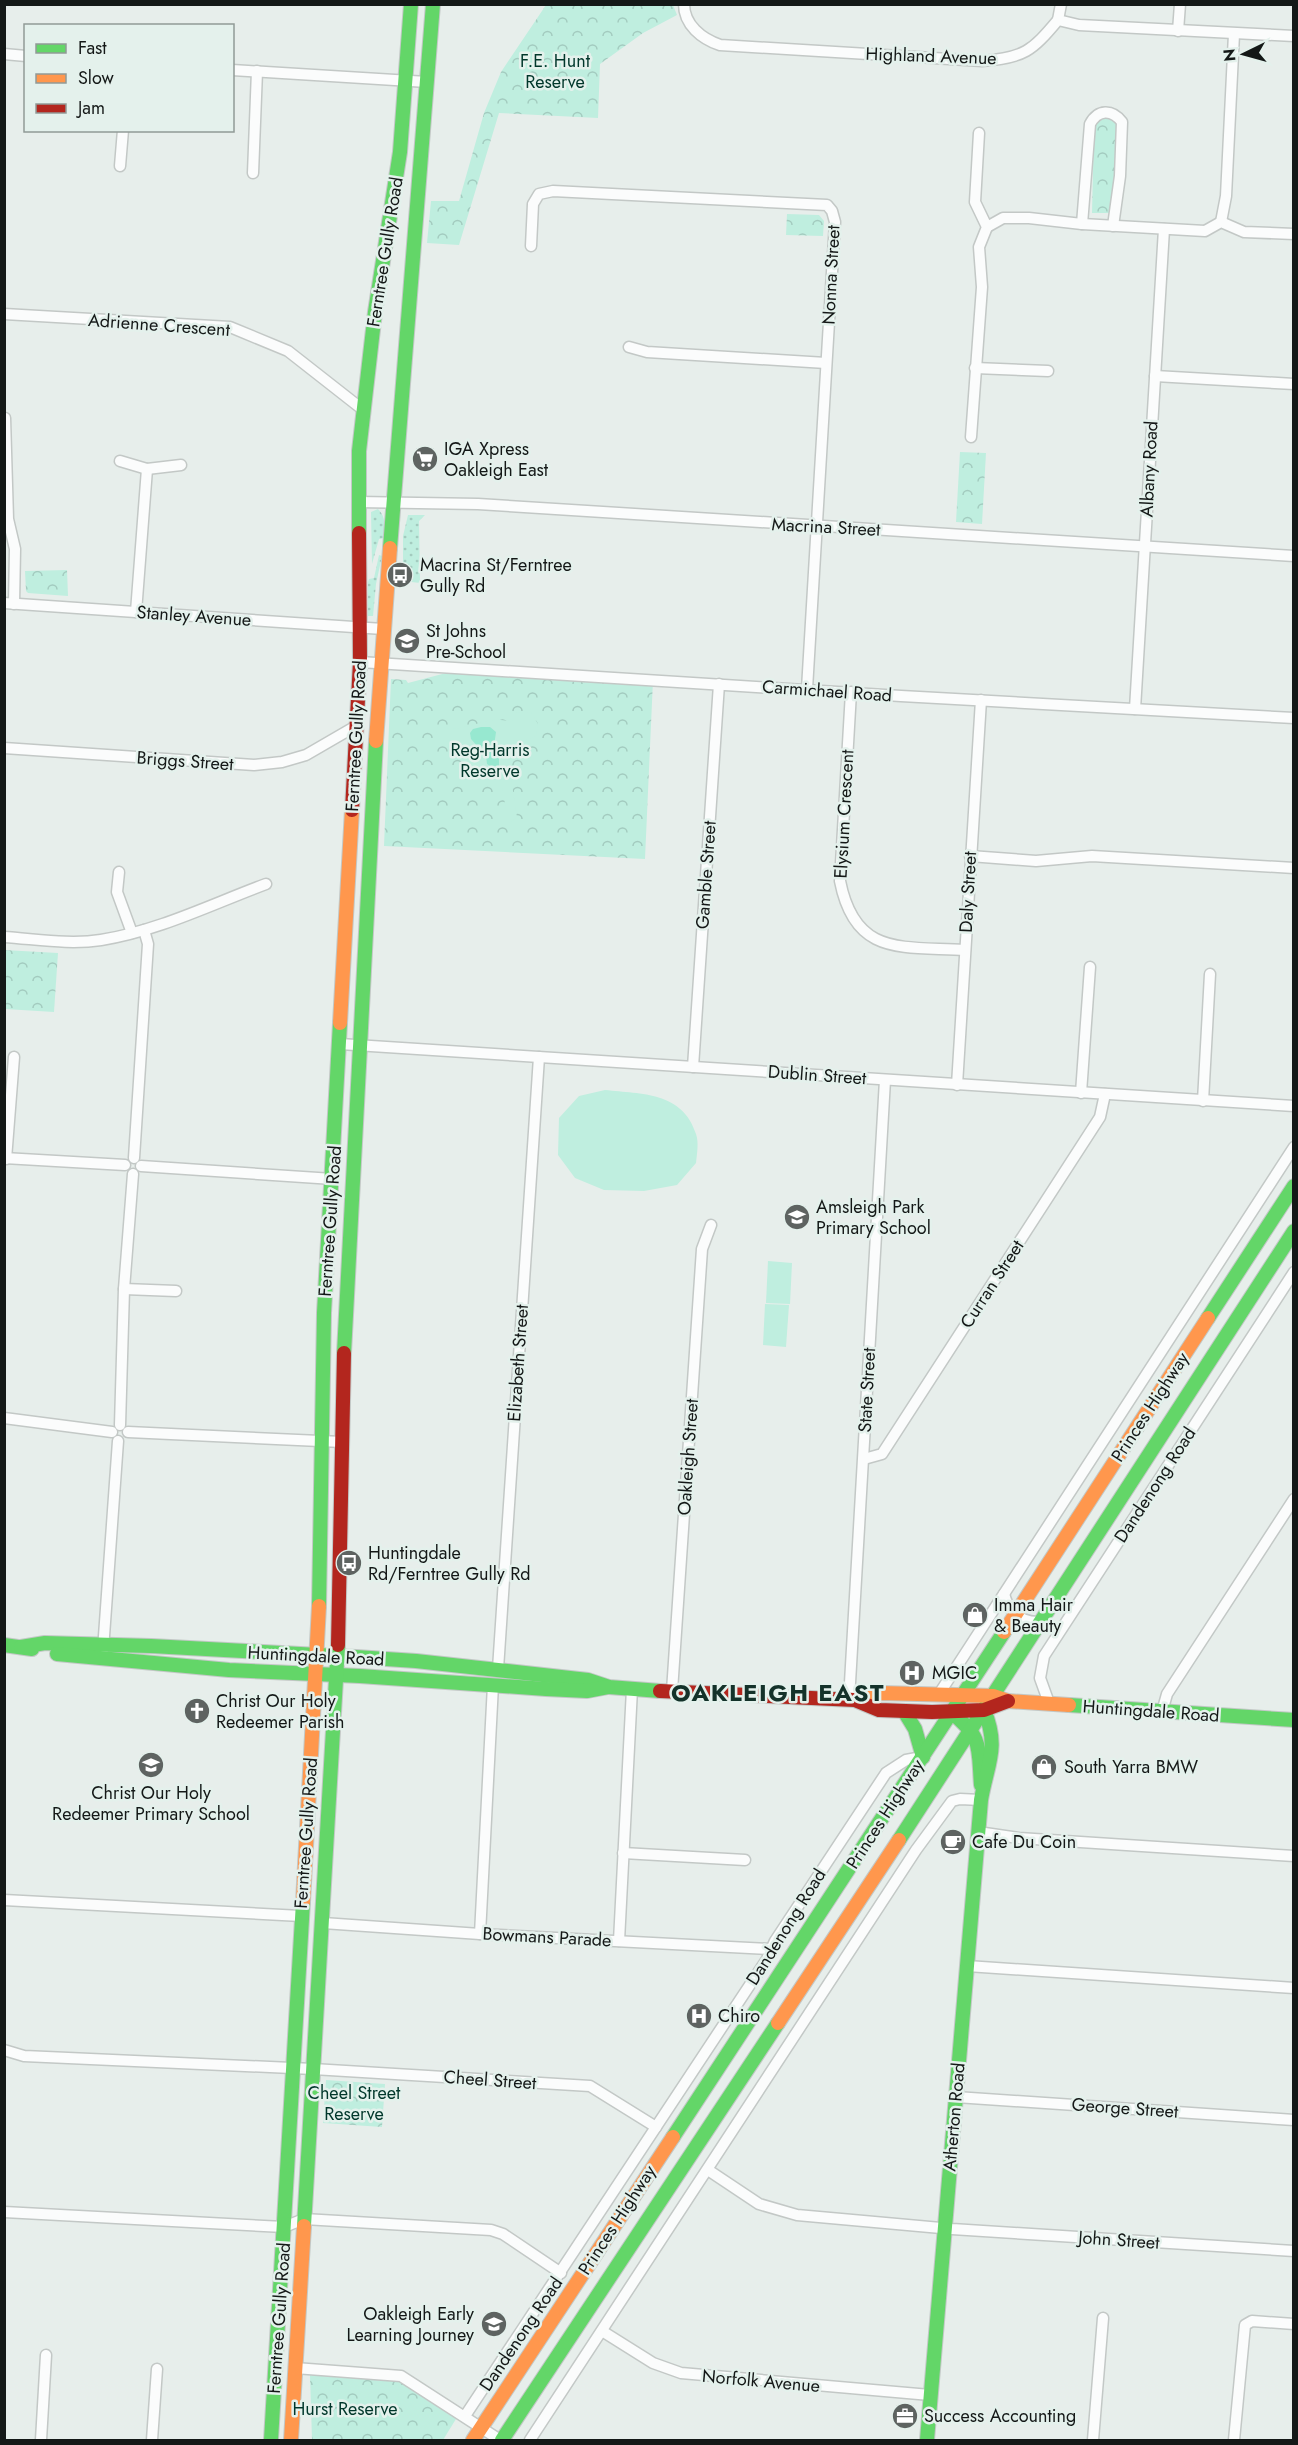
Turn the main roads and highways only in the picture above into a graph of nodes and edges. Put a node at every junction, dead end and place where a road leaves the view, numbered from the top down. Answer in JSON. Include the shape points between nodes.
{"nodes":[{"id":1,"x":411,"y":4,"type":"edge"},
{"id":2,"x":433,"y":4,"type":"edge"},
{"id":3,"x":1293,"y":1186,"type":"edge"},
{"id":4,"x":1293,"y":1232,"type":"edge"},
{"id":5,"x":4,"y":1645,"type":"edge"},
{"id":6,"x":103,"y":1652,"type":"junction"},
{"id":7,"x":316,"y":1656,"type":"junction"},
{"id":8,"x":338,"y":1657,"type":"junction"},
{"id":9,"x":316,"y":1675,"type":"junction"},
{"id":10,"x":337,"y":1675,"type":"junction"},
{"id":11,"x":609,"y":1687,"type":"junction"},
{"id":12,"x":963,"y":1695,"type":"junction"},
{"id":13,"x":993,"y":1696,"type":"junction"},
{"id":14,"x":852,"y":1700,"type":"junction"},
{"id":15,"x":1008,"y":1701,"type":"junction"},
{"id":16,"x":984,"y":1710,"type":"junction"},
{"id":17,"x":904,"y":1711,"type":"junction"},
{"id":18,"x":951,"y":1712,"type":"junction"},
{"id":19,"x":1293,"y":1720,"type":"edge"},
{"id":20,"x":972,"y":1730,"type":"junction"},
{"id":21,"x":923,"y":1757,"type":"junction"},
{"id":22,"x":981,"y":1797,"type":"junction"},
{"id":23,"x":271,"y":2440,"type":"edge"},
{"id":24,"x":291,"y":2440,"type":"edge"},
{"id":25,"x":473,"y":2440,"type":"edge"},
{"id":26,"x":501,"y":2440,"type":"edge"},
{"id":27,"x":927,"y":2440,"type":"edge"}],
"edges":[{"from":1,"to":7,"type":"main road","name":"Ferntree Gully Road","via":[[400,152],[362,409],[358,502],[360,662],[324,1313]]},
{"from":2,"to":8,"type":"main road","name":"Ferntree Gully Road","via":[[402,427],[380,663],[345,1309]]},
{"from":3,"to":12,"type":"main road","name":"Princes Highway"},
{"from":4,"to":13,"type":"main road","name":"Princes Highway"},
{"from":5,"to":6,"type":"main road","name":"Huntingdale Road","via":[[45,1643]]},
{"from":6,"to":7,"type":"main road","name":"Huntingdale Road"},
{"from":6,"to":9,"type":"main road","name":"Huntingdale Road","via":[[228,1670]]},
{"from":7,"to":8,"type":"main road","name":"Huntingdale Road"},
{"from":7,"to":9,"type":"main road","name":"Ferntree Gully Road"},
{"from":8,"to":10,"type":"main road","name":"Ferntree Gully Road"},
{"from":8,"to":11,"type":"main road","name":"Huntingdale Road","via":[[498,1669],[588,1680]]},
{"from":9,"to":10,"type":"main road","name":"Huntingdale Road"},
{"from":9,"to":23,"type":"main road","name":"Ferntree Gully Road"},
{"from":10,"to":11,"type":"main road","name":"Huntingdale Road","via":[[587,1691]]},
{"from":10,"to":24,"type":"main road","name":"Ferntree Gully Road"},
{"from":11,"to":14,"type":"main road","name":"Huntingdale Road"},
{"from":12,"to":13,"type":"main road","name":"Huntingdale Road"},
{"from":12,"to":14,"type":"main road","name":"Huntingdale Road","via":[[880,1693]]},
{"from":12,"to":18,"type":"main road","name":"Princes Highway"},
{"from":13,"to":15,"type":"main road","name":"Huntingdale Road"},
{"from":13,"to":16,"type":"main road","name":"Princes Highway"},
{"from":14,"to":17,"type":"main road","name":"Huntingdale Road","via":[[879,1710]]},
{"from":15,"to":16,"type":"main road","name":"Huntingdale Road"},
{"from":15,"to":19,"type":"main road","name":"Huntingdale Road"},
{"from":16,"to":18,"type":"main road","name":"Huntingdale Road"},
{"from":16,"to":20,"type":"main road","name":"Princes Highway"},
{"from":16,"to":22,"type":"main road","name":"Atherton Road","via":[[991,1730],[992,1752]]},
{"from":17,"to":18,"type":"main road","name":"Huntingdale Road"},
{"from":17,"to":21,"type":"main road","via":[[915,1729]]},
{"from":18,"to":20,"type":"main road"},
{"from":18,"to":21,"type":"main road","name":"Princes Highway"},
{"from":20,"to":22,"type":"main road","name":"Atherton Road","via":[[979,1752]]},
{"from":20,"to":26,"type":"main road","name":"Princes Highway"},
{"from":21,"to":25,"type":"main road","name":"Princes Highway"},
{"from":22,"to":27,"type":"main road","name":"Atherton Road"}]}
